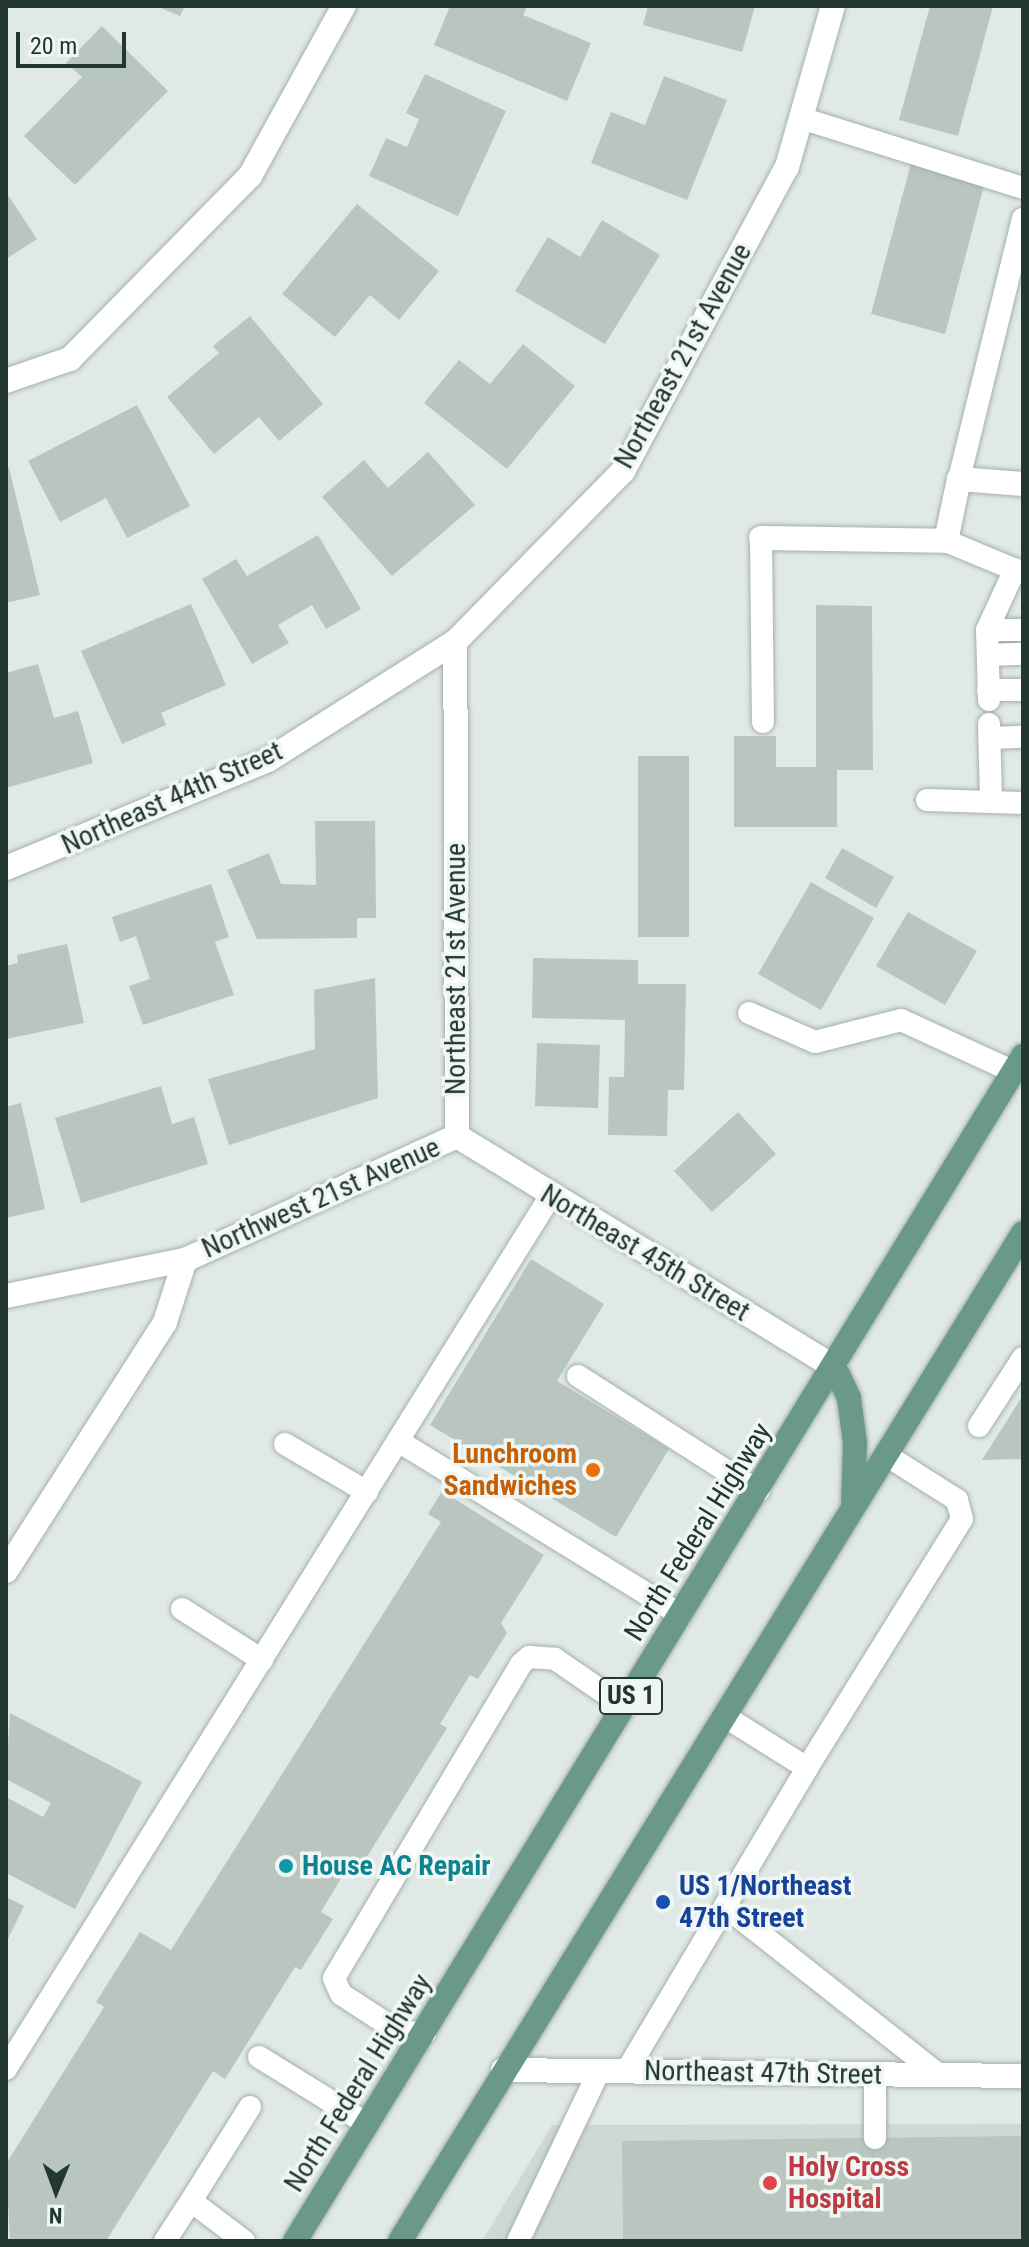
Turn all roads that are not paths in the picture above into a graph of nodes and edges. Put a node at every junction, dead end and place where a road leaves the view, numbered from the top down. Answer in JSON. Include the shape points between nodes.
{"nodes":[{"id":1,"x":344,"y":6,"type":"edge"},
{"id":2,"x":833,"y":6,"type":"edge"},
{"id":3,"x":801,"y":118,"type":"junction"},
{"id":4,"x":1023,"y":188,"type":"edge"},
{"id":5,"x":1023,"y":219,"type":"edge"},
{"id":6,"x":6,"y":381,"type":"edge"},
{"id":7,"x":959,"y":479,"type":"junction"},
{"id":8,"x":1023,"y":484,"type":"edge"},
{"id":9,"x":761,"y":538,"type":"joint"},
{"id":10,"x":946,"y":541,"type":"junction"},
{"id":11,"x":1019,"y":571,"type":"edge"},
{"id":12,"x":987,"y":630,"type":"junction"},
{"id":13,"x":1023,"y":630,"type":"edge"},
{"id":14,"x":455,"y":642,"type":"junction"},
{"id":15,"x":1023,"y":654,"type":"edge"},
{"id":16,"x":988,"y":655,"type":"junction"},
{"id":17,"x":1023,"y":690,"type":"edge"},
{"id":18,"x":763,"y":722,"type":"dead end"},
{"id":19,"x":1023,"y":737,"type":"edge"},
{"id":20,"x":927,"y":800,"type":"dead end"},
{"id":21,"x":991,"y":800,"type":"junction"},
{"id":22,"x":1023,"y":803,"type":"edge"},
{"id":23,"x":6,"y":868,"type":"edge"},
{"id":24,"x":749,"y":1013,"type":"dead end"},
{"id":25,"x":1019,"y":1064,"type":"edge"},
{"id":26,"x":457,"y":1136,"type":"junction"},
{"id":27,"x":551,"y":1195,"type":"junction"},
{"id":28,"x":1023,"y":1233,"type":"edge"},
{"id":29,"x":185,"y":1260,"type":"junction"},
{"id":30,"x":6,"y":1296,"type":"edge"},
{"id":31,"x":1023,"y":1358,"type":"edge"},
{"id":32,"x":835,"y":1368,"type":"junction"},
{"id":33,"x":578,"y":1376,"type":"dead end"},
{"id":34,"x":979,"y":1426,"type":"dead end"},
{"id":35,"x":398,"y":1441,"type":"junction"},
{"id":36,"x":285,"y":1444,"type":"dead end"},
{"id":37,"x":886,"y":1455,"type":"junction"},
{"id":38,"x":758,"y":1491,"type":"junction"},
{"id":39,"x":367,"y":1492,"type":"junction"},
{"id":40,"x":853,"y":1510,"type":"junction"},
{"id":41,"x":6,"y":1571,"type":"edge"},
{"id":42,"x":182,"y":1609,"type":"dead end"},
{"id":43,"x":681,"y":1615,"type":"junction"},
{"id":44,"x":262,"y":1660,"type":"junction"},
{"id":45,"x":625,"y":1707,"type":"junction"},
{"id":46,"x":724,"y":1716,"type":"junction"},
{"id":47,"x":807,"y":1768,"type":"junction"},
{"id":48,"x":725,"y":1906,"type":"junction"},
{"id":49,"x":425,"y":2033,"type":"junction"},
{"id":50,"x":259,"y":2057,"type":"dead end"},
{"id":51,"x":6,"y":2069,"type":"edge"},
{"id":52,"x":503,"y":2070,"type":"junction"},
{"id":53,"x":599,"y":2071,"type":"junction"},
{"id":54,"x":626,"y":2072,"type":"junction"},
{"id":55,"x":875,"y":2074,"type":"junction"},
{"id":56,"x":939,"y":2075,"type":"junction"},
{"id":57,"x":1023,"y":2076,"type":"edge"},
{"id":58,"x":250,"y":2107,"type":"dead end"},
{"id":59,"x":367,"y":2124,"type":"junction"},
{"id":60,"x":875,"y":2138,"type":"dead end"},
{"id":61,"x":191,"y":2201,"type":"junction"},
{"id":62,"x":165,"y":2241,"type":"edge"},
{"id":63,"x":244,"y":2241,"type":"edge"},
{"id":64,"x":295,"y":2241,"type":"edge"},
{"id":65,"x":400,"y":2241,"type":"edge"},
{"id":66,"x":518,"y":2241,"type":"edge"}],
"edges":[{"from":1,"to":6,"type":"street","via":[[250,176],[70,359]]},
{"from":2,"to":3,"type":"street","name":"Northeast 21st Avenue"},
{"from":3,"to":4,"type":"lane"},
{"from":3,"to":14,"type":"street","name":"Northeast 21st Avenue","via":[[787,167],[623,471]]},
{"from":5,"to":7,"type":"lane"},
{"from":7,"to":8,"type":"street"},
{"from":7,"to":10,"type":"street"},
{"from":9,"to":10,"type":"street"},
{"from":9,"to":18,"type":"lane"},
{"from":10,"to":11,"type":"lane"},
{"from":11,"to":12,"type":"lane"},
{"from":12,"to":13,"type":"lane"},
{"from":12,"to":16,"type":"lane"},
{"from":14,"to":23,"type":"street","name":"Northeast 44th Street","via":[[268,760]]},
{"from":14,"to":26,"type":"street","name":"Northeast 21st Avenue"},
{"from":15,"to":16,"type":"lane"},
{"from":16,"to":17,"type":"lane","via":[[989,695]]},
{"from":19,"to":21,"type":"lane","via":[[990,731]]},
{"from":20,"to":21,"type":"lane"},
{"from":21,"to":22,"type":"lane"},
{"from":24,"to":25,"type":"lane","via":[[815,1042],[901,1020]]},
{"from":25,"to":32,"type":"main road","name":"North Federal Highway","number":"US 1"},
{"from":26,"to":27,"type":"street","name":"Northeast 45th Street"},
{"from":26,"to":29,"type":"street","name":"Northwest 21st Avenue"},
{"from":27,"to":32,"type":"street","name":"Northeast 45th Street"},
{"from":27,"to":35,"type":"lane"},
{"from":28,"to":37,"type":"main road"},
{"from":29,"to":30,"type":"street"},
{"from":29,"to":41,"type":"street","via":[[165,1322]]},
{"from":31,"to":34,"type":"lane"},
{"from":32,"to":38,"type":"main road","name":"North Federal Highway","number":"US 1"},
{"from":32,"to":40,"type":"main road","via":[[849,1398],[855,1443]]},
{"from":33,"to":38,"type":"lane"},
{"from":35,"to":39,"type":"lane"},
{"from":35,"to":43,"type":"lane"},
{"from":36,"to":39,"type":"lane"},
{"from":37,"to":40,"type":"main road"},
{"from":37,"to":47,"type":"lane","via":[[957,1500],[962,1519]]},
{"from":38,"to":43,"type":"main road","name":"North Federal Highway","number":"US 1"},
{"from":39,"to":44,"type":"lane"},
{"from":40,"to":46,"type":"main road"},
{"from":42,"to":44,"type":"lane"},
{"from":43,"to":45,"type":"main road","name":"North Federal Highway","number":"US 1"},
{"from":44,"to":51,"type":"lane"},
{"from":45,"to":49,"type":"main road","name":"North Federal Highway","number":"US 1"},
{"from":45,"to":49,"type":"lane","via":[[555,1659],[529,1657],[513,1678],[334,1978],[341,1994],[399,2032]]},
{"from":46,"to":47,"type":"lane"},
{"from":46,"to":52,"type":"main road"},
{"from":47,"to":48,"type":"lane"},
{"from":48,"to":54,"type":"lane"},
{"from":48,"to":56,"type":"lane"},
{"from":49,"to":59,"type":"main road","name":"North Federal Highway","number":"US 1"},
{"from":50,"to":59,"type":"lane"},
{"from":52,"to":53,"type":"street","name":"Northeast 47th Street"},
{"from":52,"to":65,"type":"main road"},
{"from":53,"to":54,"type":"street","name":"Northeast 47th Street"},
{"from":53,"to":66,"type":"lane"},
{"from":54,"to":55,"type":"street","name":"Northeast 47th Street"},
{"from":55,"to":56,"type":"street","name":"Northeast 47th Street"},
{"from":55,"to":60,"type":"lane"},
{"from":56,"to":57,"type":"street","name":"Northeast 47th Street"},
{"from":58,"to":61,"type":"lane"},
{"from":59,"to":64,"type":"main road","name":"North Federal Highway","number":"US 1"},
{"from":61,"to":62,"type":"lane"},
{"from":61,"to":63,"type":"lane"}]}
